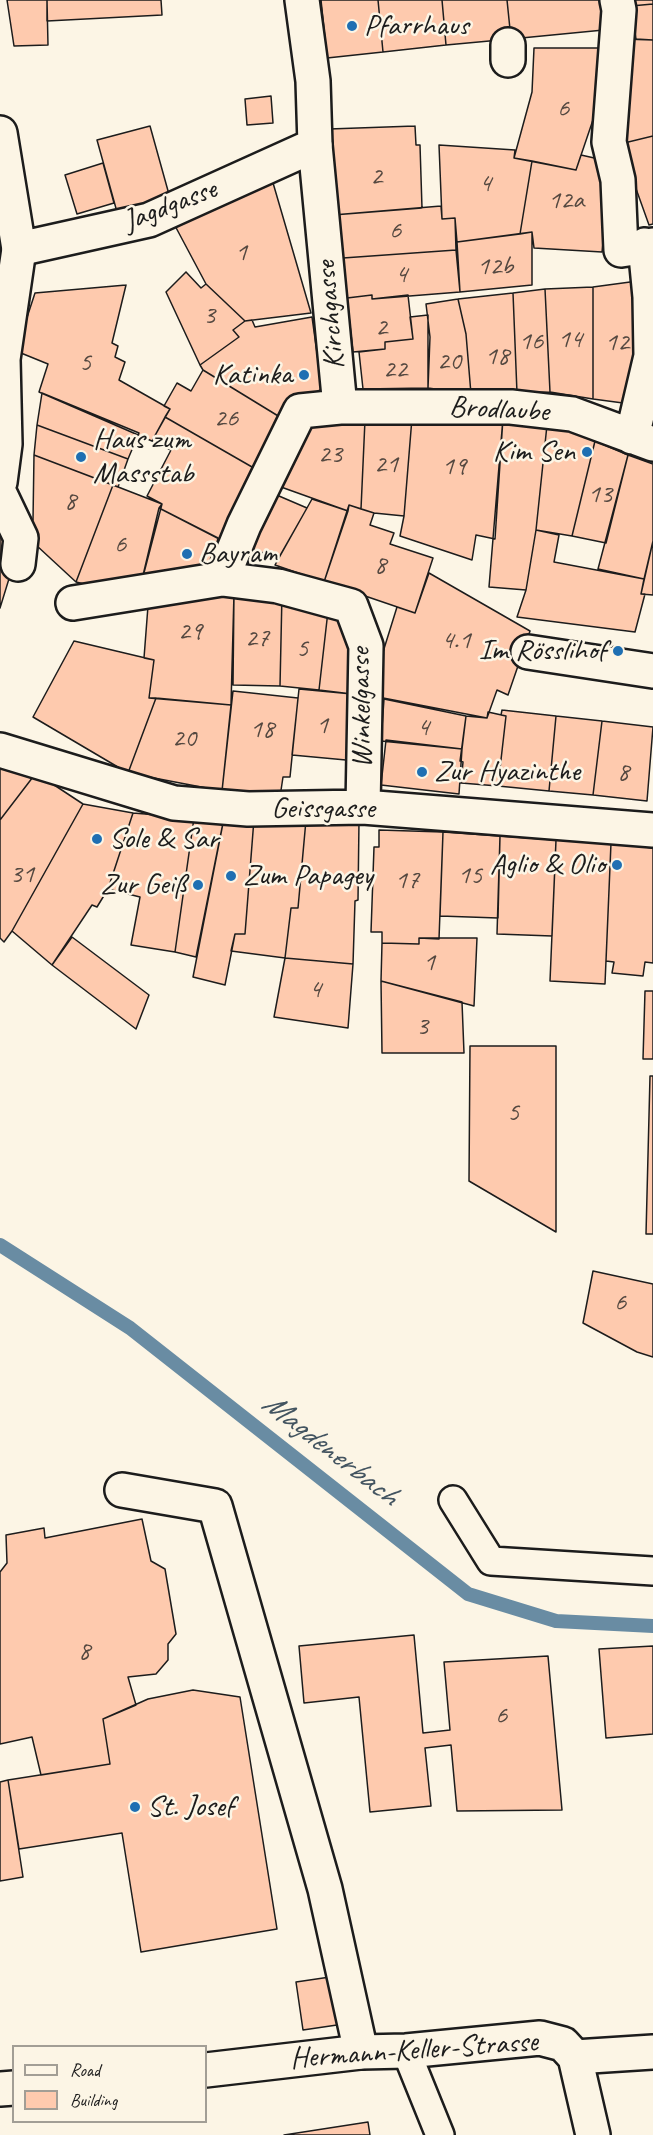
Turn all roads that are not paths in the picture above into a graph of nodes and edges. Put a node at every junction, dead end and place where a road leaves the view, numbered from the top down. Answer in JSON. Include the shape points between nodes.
{"nodes":[{"id":1,"x":302,"y":0,"type":"edge"},
{"id":2,"x":617,"y":0,"type":"edge"},
{"id":3,"x":0,"y":133,"type":"edge"},
{"id":4,"x":315,"y":145,"type":"junction"},
{"id":5,"x":649,"y":245,"type":"edge"},
{"id":6,"x":19,"y":249,"type":"junction"},
{"id":7,"x":340,"y":406,"type":"junction"},
{"id":8,"x":643,"y":440,"type":"edge"},
{"id":9,"x":0,"y":482,"type":"edge"},
{"id":10,"x":0,"y":494,"type":"edge"},
{"id":11,"x":18,"y":564,"type":"dead end"},
{"id":12,"x":222,"y":579,"type":"junction"},
{"id":13,"x":73,"y":603,"type":"dead end"},
{"id":14,"x":528,"y":651,"type":"dead end"},
{"id":15,"x":653,"y":671,"type":"edge"},
{"id":16,"x":0,"y":750,"type":"edge"},
{"id":17,"x":363,"y":807,"type":"junction"},
{"id":18,"x":653,"y":830,"type":"edge"},
{"id":19,"x":122,"y":1490,"type":"dead end"},
{"id":20,"x":453,"y":1500,"type":"dead end"},
{"id":21,"x":653,"y":1571,"type":"edge"},
{"id":22,"x":406,"y":2051,"type":"junction"},
{"id":23,"x":361,"y":2052,"type":"junction"},
{"id":24,"x":653,"y":2052,"type":"edge"},
{"id":25,"x":575,"y":2057,"type":"junction"},
{"id":26,"x":207,"y":2070,"type":"edge"},
{"id":27,"x":440,"y":2135,"type":"edge"},
{"id":28,"x":593,"y":2135,"type":"edge"}],
"edges":[{"from":1,"to":4,"type":"street","name":"Kirchgasse","via":[[313,81]]},
{"from":2,"to":5,"type":"street","via":[[609,142],[618,180],[621,250]]},
{"from":3,"to":6,"type":"street"},
{"from":4,"to":6,"type":"street","name":"Jagdgasse","via":[[149,220]]},
{"from":4,"to":7,"type":"street","name":"Kirchgasse"},
{"from":5,"to":8,"type":"street","via":[[651,356]]},
{"from":6,"to":9,"type":"street","via":[[3,359],[5,444]]},
{"from":7,"to":8,"type":"street","name":"Brodlaube","via":[[511,407],[572,414]]},
{"from":7,"to":12,"type":"street","name":"Kirchgasse","via":[[300,411]]},
{"from":10,"to":11,"type":"street","via":[[23,543]]},
{"from":12,"to":13,"type":"street","name":"Winkelgasse"},
{"from":12,"to":17,"type":"street","name":"Winkelgasse","via":[[278,586],[351,606],[366,646]]},
{"from":14,"to":15,"type":"street"},
{"from":16,"to":17,"type":"street","name":"Geissgasse","via":[[174,803],[248,809]]},
{"from":17,"to":18,"type":"street","name":"Geissgasse"},
{"from":19,"to":23,"type":"street","via":[[215,1506],[325,1889]]},
{"from":20,"to":21,"type":"lane","via":[[491,1561]]},
{"from":22,"to":23,"type":"street","name":"Hermann-Keller-Strasse"},
{"from":22,"to":25,"type":"street","name":"Hermann-Keller-Strasse","via":[[540,2038],[563,2044]]},
{"from":22,"to":27,"type":"lane"},
{"from":23,"to":26,"type":"street","name":"Hermann-Keller-Strasse"},
{"from":24,"to":25,"type":"street","name":"Hermann-Keller-Strasse"},
{"from":25,"to":28,"type":"street"}]}
